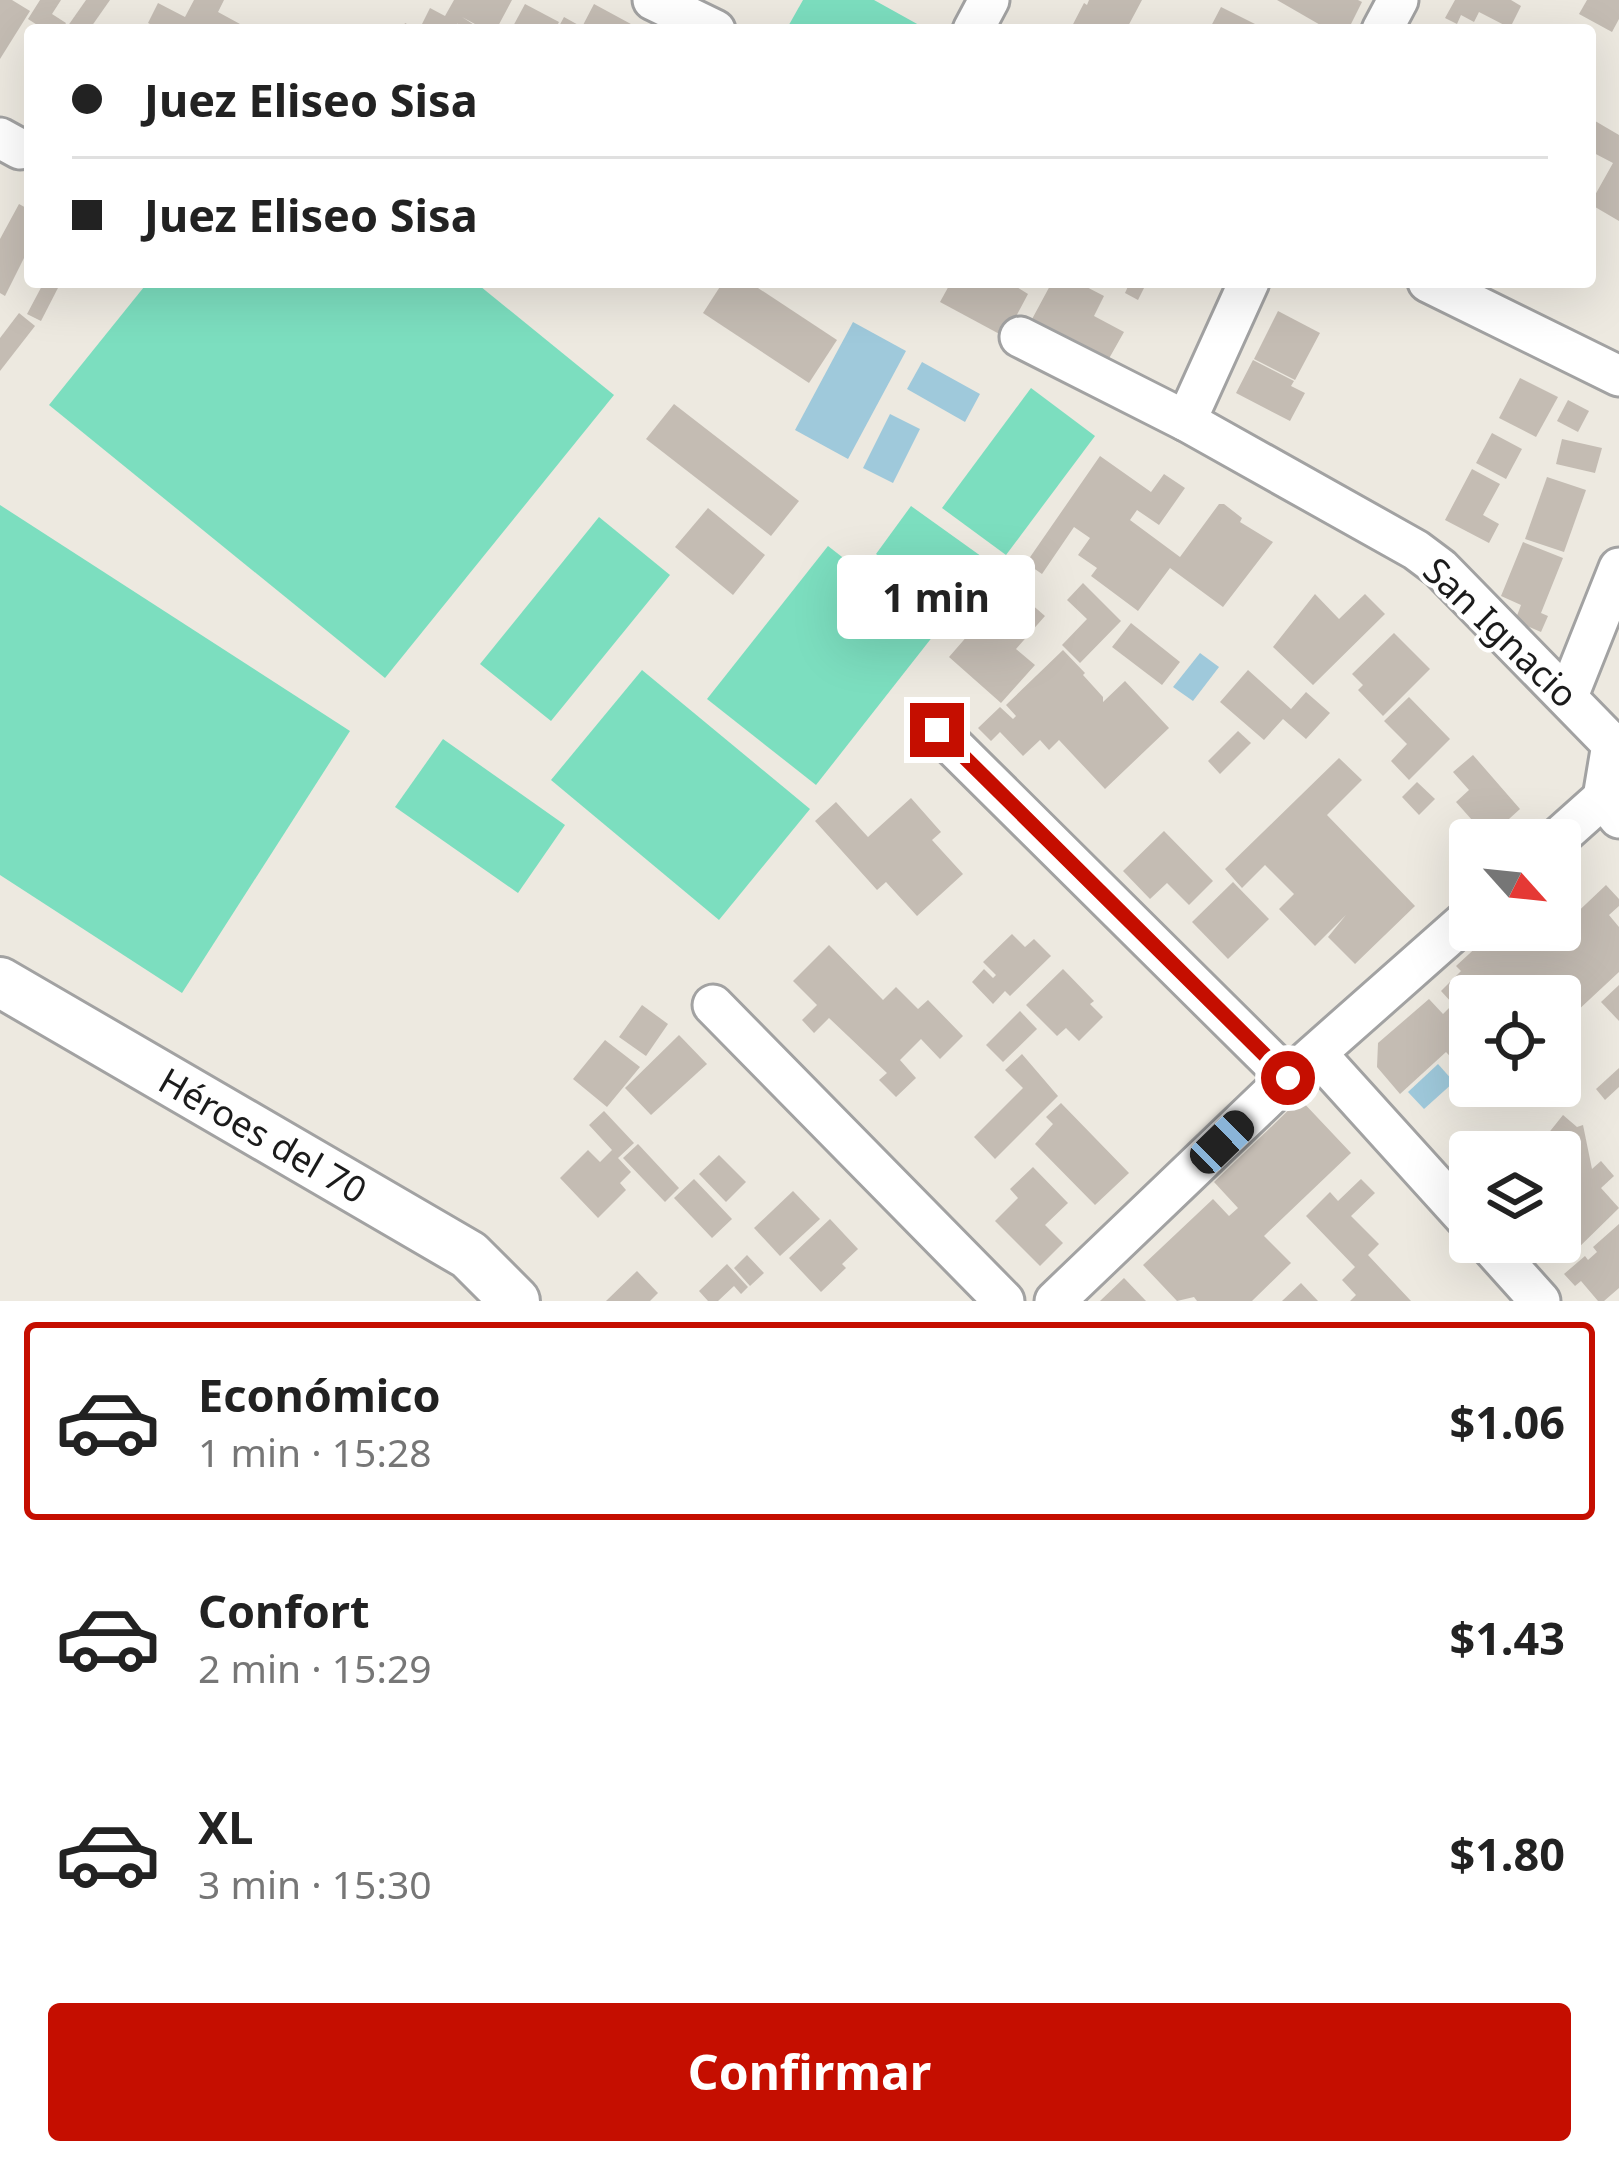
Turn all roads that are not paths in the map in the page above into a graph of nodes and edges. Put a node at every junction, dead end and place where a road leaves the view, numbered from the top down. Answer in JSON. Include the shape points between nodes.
{"nodes":[{"id":1,"x":652,"y":0,"type":"edge"},
{"id":2,"x":702,"y":24,"type":"edge"},
{"id":3,"x":1242,"y":288,"type":"edge"},
{"id":4,"x":1440,"y":288,"type":"edge"},
{"id":5,"x":1020,"y":337,"type":"dead end"},
{"id":6,"x":1619,"y":376,"type":"edge"},
{"id":7,"x":1186,"y":421,"type":"junction"},
{"id":8,"x":1619,"y":568,"type":"edge"},
{"id":9,"x":1568,"y":696,"type":"junction"},
{"id":10,"x":937,"y":730,"type":"dead end"},
{"id":11,"x":1615,"y":745,"type":"edge"},
{"id":12,"x":1611,"y":808,"type":"edge"},
{"id":13,"x":1581,"y":825,"type":"edge"},
{"id":14,"x":1449,"y":936,"type":"edge"},
{"id":15,"x":0,"y":982,"type":"edge"},
{"id":16,"x":713,"y":1004,"type":"dead end"},
{"id":17,"x":1303,"y":1066,"type":"junction"},
{"id":18,"x":1449,"y":1203,"type":"edge"},
{"id":19,"x":1506,"y":1263,"type":"edge"},
{"id":20,"x":515,"y":1301,"type":"edge"},
{"id":21,"x":1004,"y":1301,"type":"edge"},
{"id":22,"x":1055,"y":1301,"type":"edge"},
{"id":23,"x":1540,"y":1301,"type":"edge"}],
"edges":[{"from":1,"to":2,"type":"street"},
{"from":3,"to":7,"type":"street"},
{"from":4,"to":6,"type":"street"},
{"from":5,"to":7,"type":"street","name":"San Ignacio"},
{"from":7,"to":9,"type":"street","name":"San Ignacio","via":[[1416,550]]},
{"from":8,"to":9,"type":"street"},
{"from":9,"to":11,"type":"street","name":"San Ignacio"},
{"from":10,"to":17,"type":"street"},
{"from":11,"to":12,"type":"street","name":"San Ignacio"},
{"from":12,"to":13,"type":"street"},
{"from":14,"to":17,"type":"street"},
{"from":15,"to":20,"type":"street","name":"Héroes del 70","via":[[470,1255]]},
{"from":16,"to":21,"type":"street"},
{"from":17,"to":18,"type":"street"},
{"from":17,"to":22,"type":"street"},
{"from":19,"to":23,"type":"street"}]}
